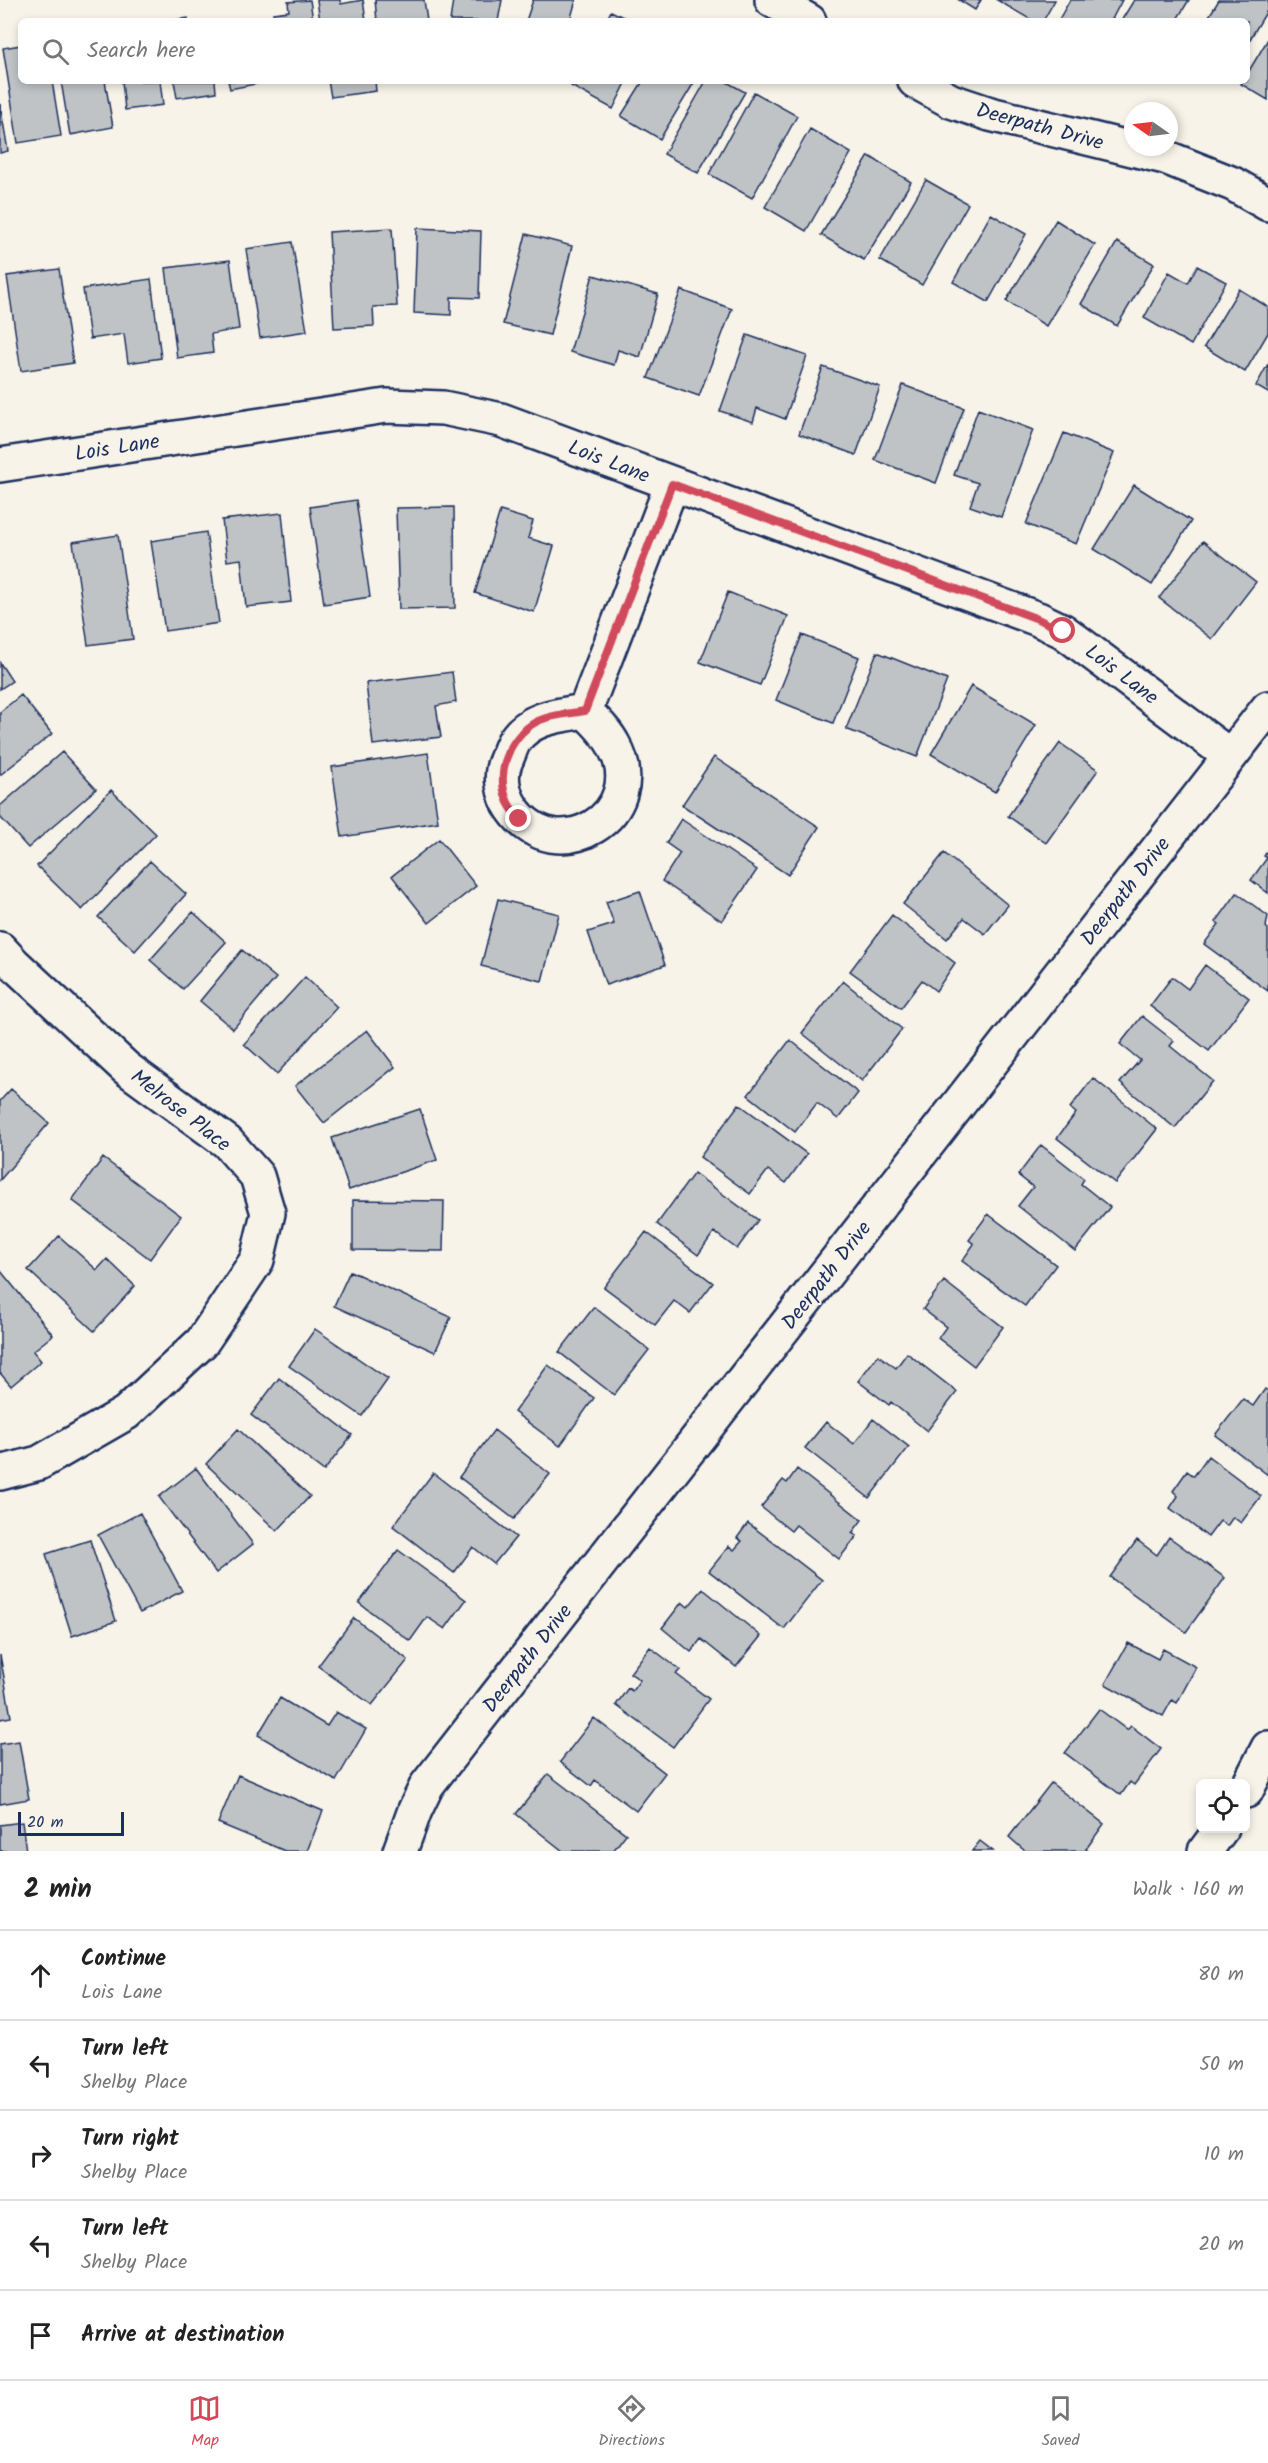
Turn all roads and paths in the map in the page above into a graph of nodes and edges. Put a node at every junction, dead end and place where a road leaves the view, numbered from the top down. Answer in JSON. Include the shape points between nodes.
{"nodes":[{"id":1,"x":772,"y":0,"type":"edge"},
{"id":2,"x":804,"y":18,"type":"edge"},
{"id":3,"x":920,"y":84,"type":"edge"},
{"id":4,"x":1268,"y":204,"type":"edge"},
{"id":5,"x":0,"y":465,"type":"edge"},
{"id":6,"x":672,"y":484,"type":"junction"},
{"id":7,"x":1268,"y":708,"type":"edge"},
{"id":8,"x":585,"y":711,"type":"dead end"},
{"id":9,"x":1230,"y":756,"type":"junction"},
{"id":10,"x":0,"y":949,"type":"edge"},
{"id":11,"x":0,"y":1473,"type":"edge"},
{"id":12,"x":1268,"y":1748,"type":"edge"},
{"id":13,"x":1250,"y":1782,"type":"edge"},
{"id":14,"x":1218,"y":1833,"type":"edge"},
{"id":15,"x":400,"y":1851,"type":"edge"},
{"id":16,"x":1205,"y":1851,"type":"edge"}],
"edges":[{"from":1,"to":2,"type":"street"},
{"from":3,"to":4,"type":"street","name":"Deerpath Drive","via":[[951,101],[990,114],[1165,158],[1233,184]]},
{"from":5,"to":6,"type":"street","name":"Lois Lane","via":[[386,406],[443,408],[501,420]]},
{"from":6,"to":8,"type":"street"},
{"from":6,"to":9,"type":"street","name":"Lois Lane","via":[[1063,631]]},
{"from":7,"to":9,"type":"street","name":"Deerpath Drive"},
{"from":9,"to":15,"type":"street","name":"Deerpath Drive","via":[[427,1785]]},
{"from":10,"to":11,"type":"street","name":"Melrose Place","via":[[126,1068],[227,1142],[257,1176],[268,1213],[257,1260],[202,1342],[126,1413],[39,1463]]},
{"from":12,"to":13,"type":"street"},
{"from":14,"to":16,"type":"street"}]}
